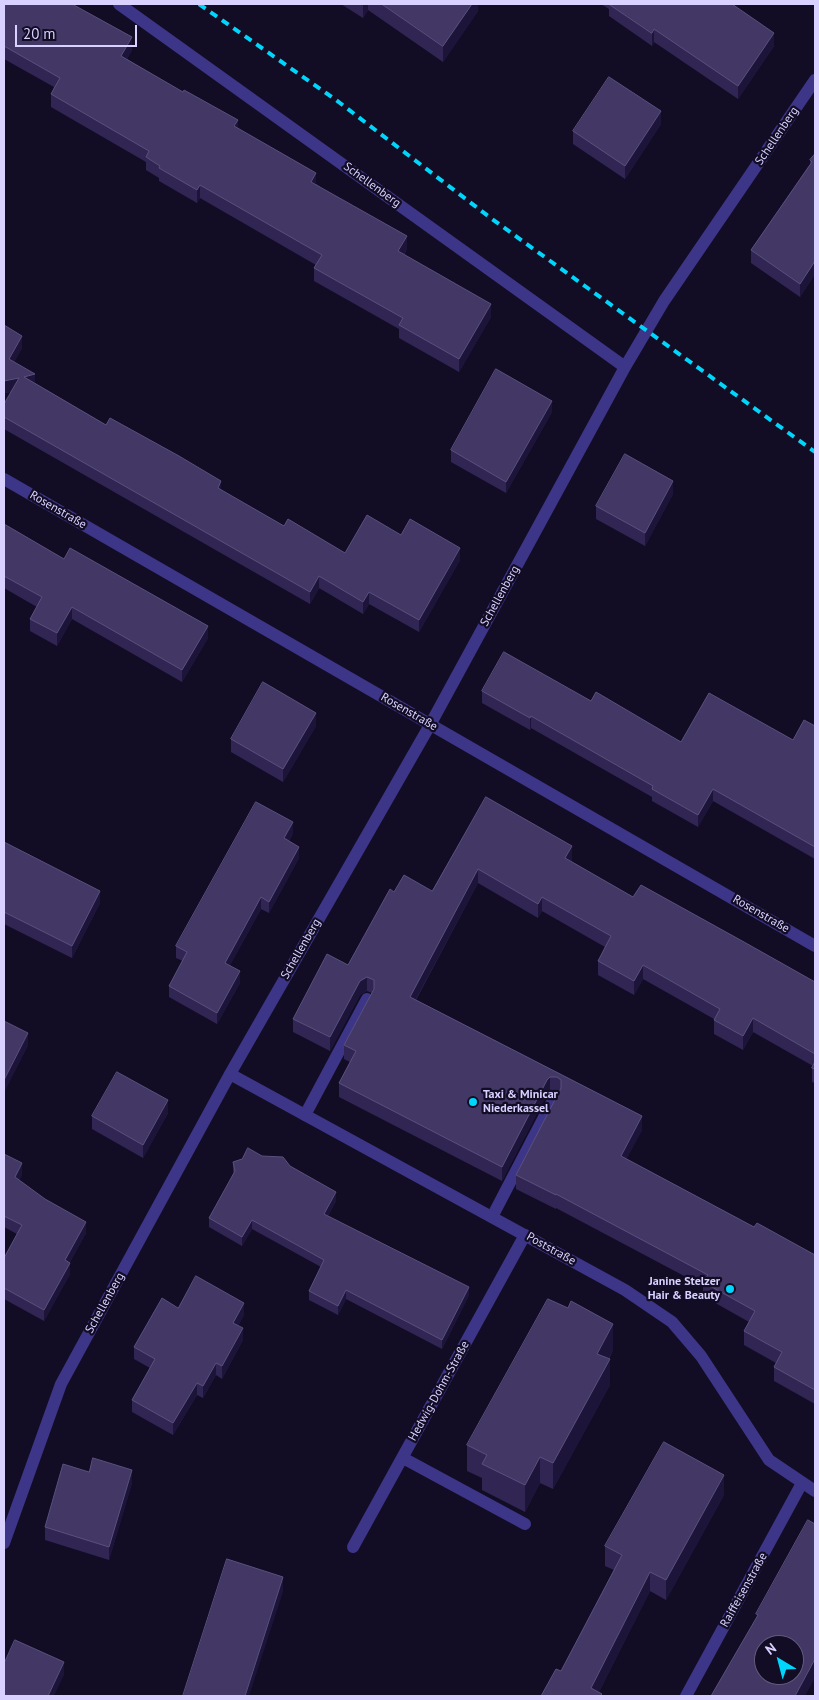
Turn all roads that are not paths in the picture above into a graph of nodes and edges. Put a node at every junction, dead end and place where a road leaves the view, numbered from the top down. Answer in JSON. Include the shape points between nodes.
{"nodes":[{"id":1,"x":119,"y":4,"type":"edge"},
{"id":2,"x":815,"y":80,"type":"edge"},
{"id":3,"x":625,"y":367,"type":"junction"},
{"id":4,"x":4,"y":479,"type":"edge"},
{"id":5,"x":430,"y":724,"type":"junction"},
{"id":6,"x":815,"y":946,"type":"edge"},
{"id":7,"x":367,"y":999,"type":"edge"},
{"id":8,"x":230,"y":1074,"type":"junction"},
{"id":9,"x":554,"y":1098,"type":"edge"},
{"id":10,"x":305,"y":1115,"type":"junction"},
{"id":11,"x":492,"y":1217,"type":"junction"},
{"id":12,"x":526,"y":1235,"type":"junction"},
{"id":13,"x":402,"y":1458,"type":"junction"},
{"id":14,"x":802,"y":1483,"type":"junction"},
{"id":15,"x":815,"y":1491,"type":"edge"},
{"id":16,"x":525,"y":1524,"type":"edge"},
{"id":17,"x":4,"y":1543,"type":"edge"},
{"id":18,"x":353,"y":1547,"type":"dead end"},
{"id":19,"x":686,"y":1696,"type":"edge"}],
"edges":[{"from":1,"to":3,"type":"street","name":"Schellenberg"},
{"from":2,"to":3,"type":"street","name":"Schellenberg","via":[[664,302]]},
{"from":3,"to":5,"type":"street","name":"Schellenberg"},
{"from":4,"to":5,"type":"street","name":"Rosenstraße"},
{"from":5,"to":6,"type":"street","name":"Rosenstraße"},
{"from":5,"to":8,"type":"street","name":"Schellenberg"},
{"from":7,"to":10,"type":"street"},
{"from":8,"to":10,"type":"street","name":"Poststraße"},
{"from":8,"to":17,"type":"street","name":"Schellenberg","via":[[61,1384]]},
{"from":9,"to":11,"type":"street"},
{"from":10,"to":11,"type":"street","name":"Poststraße"},
{"from":11,"to":12,"type":"street","name":"Poststraße"},
{"from":12,"to":13,"type":"street","name":"Hedwig-Dohm-Straße"},
{"from":12,"to":14,"type":"street","name":"Poststraße","via":[[625,1290],[672,1322],[701,1356],[769,1460]]},
{"from":13,"to":16,"type":"street"},
{"from":13,"to":18,"type":"street","name":"Hedwig-Dohm-Straße"},
{"from":14,"to":15,"type":"street","name":"Poststraße"},
{"from":14,"to":19,"type":"street","name":"Raiffeisenstraße"}]}
